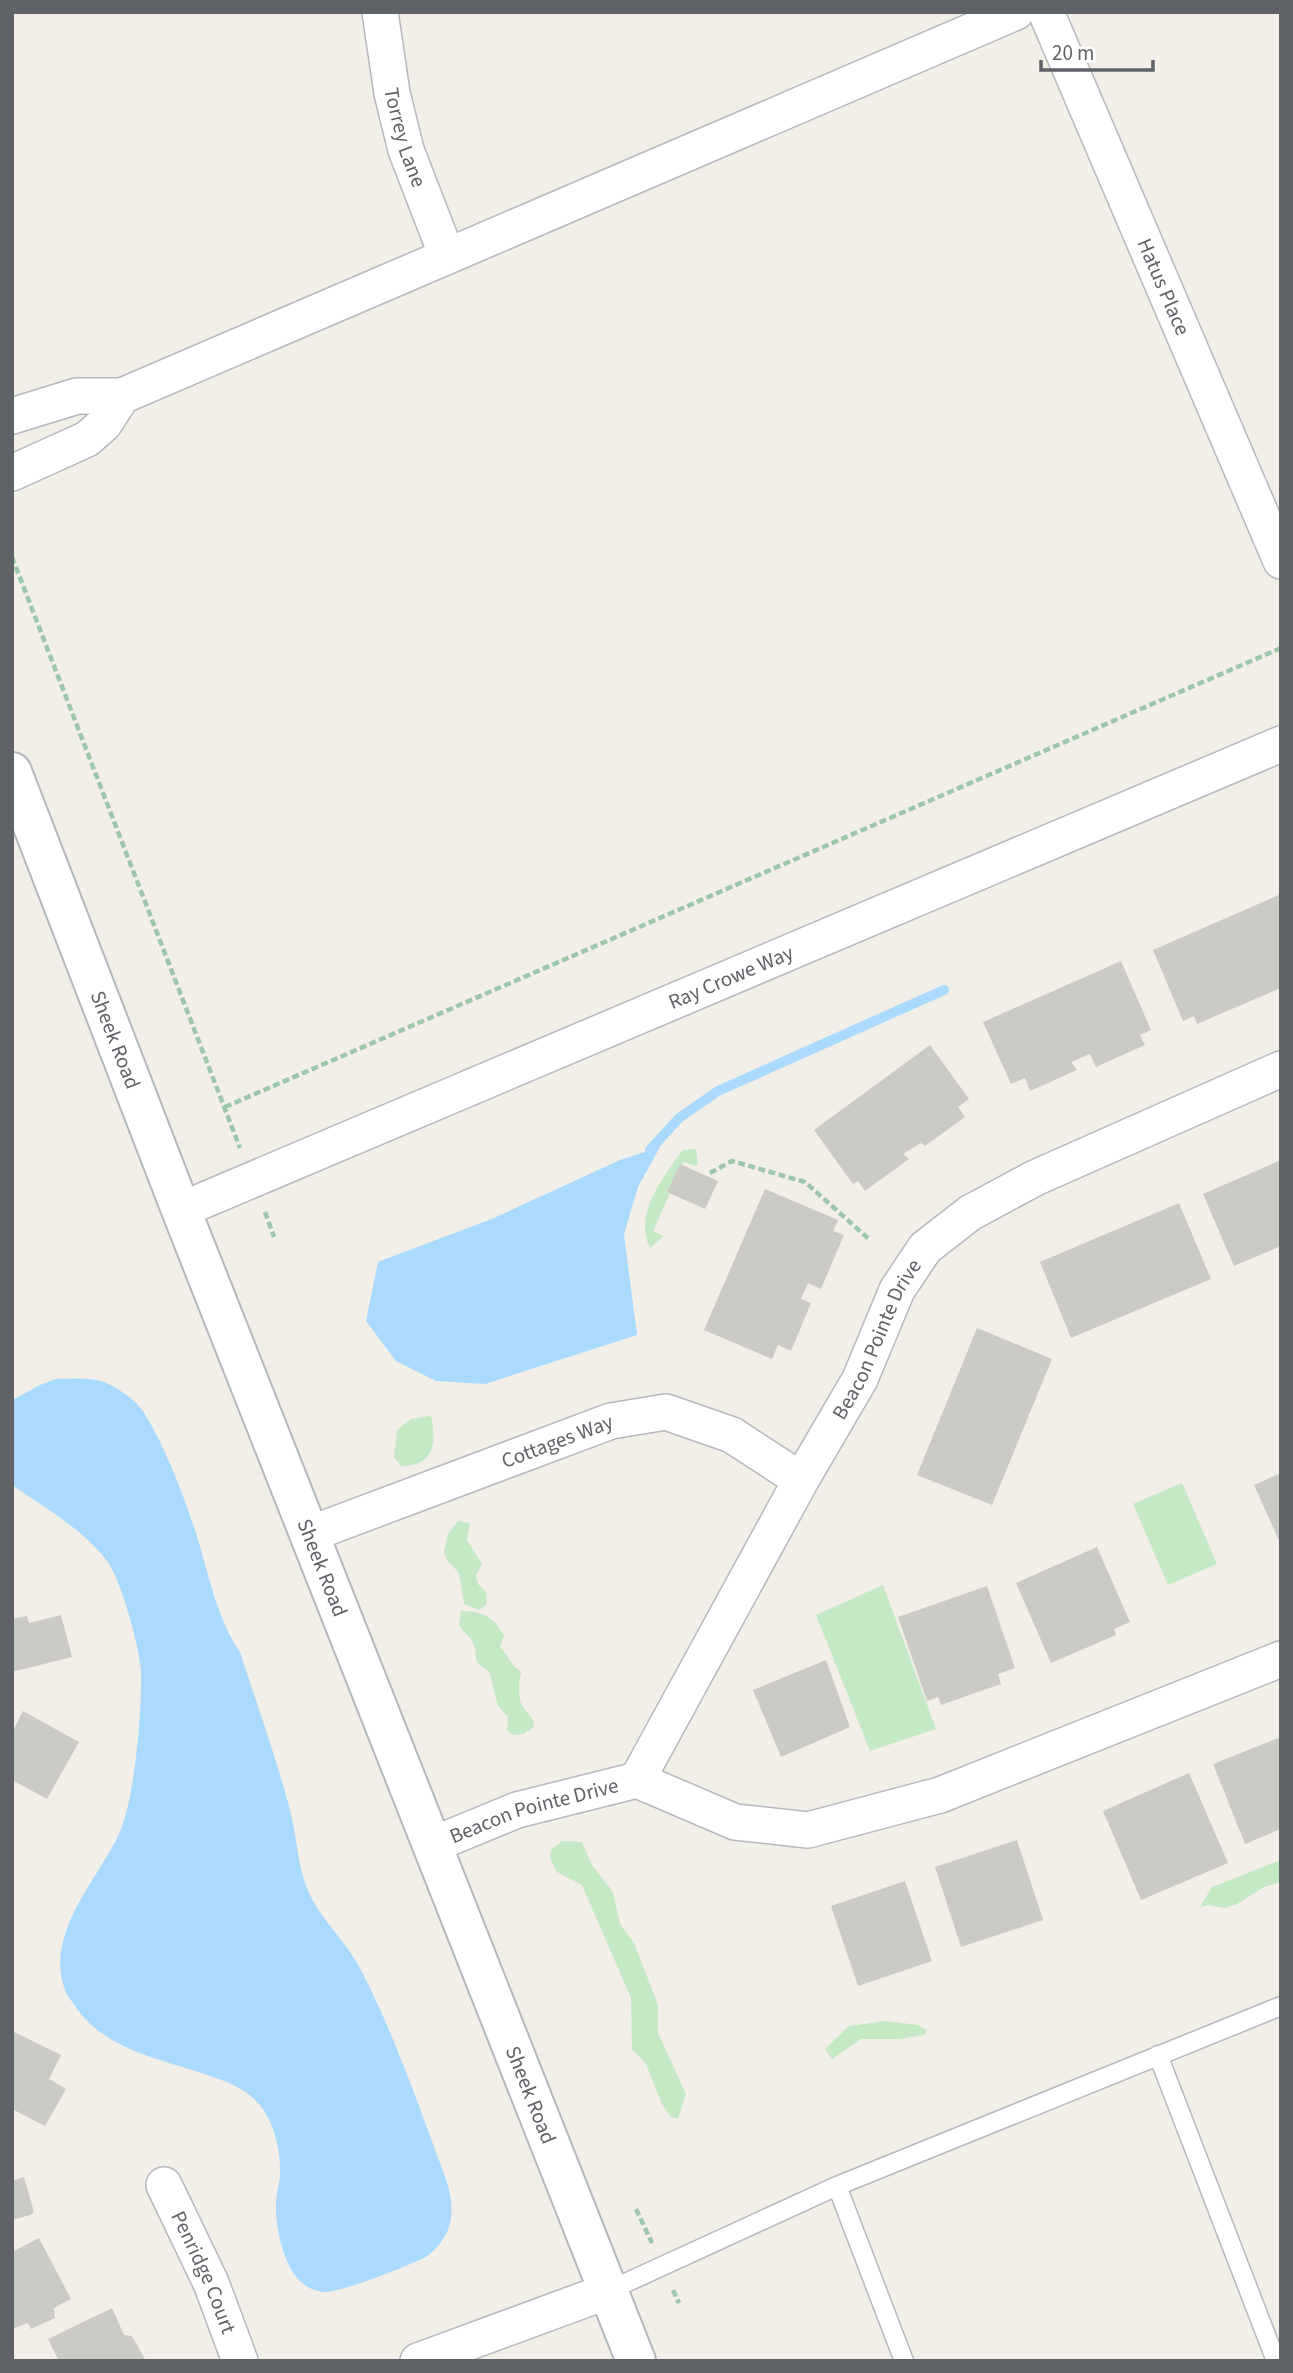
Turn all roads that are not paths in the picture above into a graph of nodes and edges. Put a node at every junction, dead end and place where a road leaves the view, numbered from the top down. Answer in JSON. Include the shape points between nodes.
{"nodes":[{"id":1,"x":380,"y":12,"type":"edge"},
{"id":2,"x":1016,"y":12,"type":"edge"},
{"id":3,"x":1046,"y":12,"type":"edge"},
{"id":4,"x":447,"y":256,"type":"junction"},
{"id":5,"x":122,"y":396,"type":"junction"},
{"id":6,"x":12,"y":416,"type":"edge"},
{"id":7,"x":12,"y":473,"type":"edge"},
{"id":8,"x":1281,"y":561,"type":"edge"},
{"id":9,"x":1281,"y":744,"type":"edge"},
{"id":10,"x":12,"y":772,"type":"edge"},
{"id":11,"x":1281,"y":1069,"type":"edge"},
{"id":12,"x":181,"y":1210,"type":"junction"},
{"id":13,"x":801,"y":1480,"type":"junction"},
{"id":14,"x":310,"y":1534,"type":"junction"},
{"id":15,"x":1281,"y":1659,"type":"edge"},
{"id":16,"x":637,"y":1780,"type":"junction"},
{"id":17,"x":432,"y":1845,"type":"junction"},
{"id":18,"x":1281,"y":2006,"type":"edge"},
{"id":19,"x":1158,"y":2055,"type":"junction"},
{"id":20,"x":164,"y":2185,"type":"dead end"},
{"id":21,"x":837,"y":2186,"type":"junction"},
{"id":22,"x":608,"y":2291,"type":"junction"},
{"id":23,"x":240,"y":2361,"type":"edge"},
{"id":24,"x":418,"y":2361,"type":"edge"},
{"id":25,"x":636,"y":2361,"type":"edge"},
{"id":26,"x":904,"y":2361,"type":"edge"},
{"id":27,"x":1276,"y":2361,"type":"edge"}],
"edges":[{"from":1,"to":4,"type":"street","name":"Torrey Lane","via":[[406,150]]},
{"from":2,"to":4,"type":"street"},
{"from":3,"to":8,"type":"street","name":"Hatus Place"},
{"from":4,"to":5,"type":"street"},
{"from":5,"to":6,"type":"street","via":[[77,396]]},
{"from":5,"to":7,"type":"street","via":[[104,424],[87,439]]},
{"from":9,"to":12,"type":"street","name":"Ray Crowe Way"},
{"from":10,"to":12,"type":"street","name":"Sheek Road"},
{"from":11,"to":13,"type":"street","name":"Beacon Pointe Drive","via":[[1035,1178],[970,1213],[925,1248],[897,1290],[860,1379]]},
{"from":12,"to":14,"type":"street","name":"Sheek Road"},
{"from":13,"to":14,"type":"street","name":"Cottages Way","via":[[732,1435],[666,1412],[611,1420]]},
{"from":13,"to":16,"type":"street","name":"Beacon Pointe Drive"},
{"from":14,"to":17,"type":"street","name":"Sheek Road"},
{"from":15,"to":16,"type":"street","name":"Beacon Pointe Drive","via":[[940,1795],[808,1830],[735,1822]]},
{"from":16,"to":17,"type":"street","name":"Beacon Pointe Drive","via":[[517,1810]]},
{"from":17,"to":22,"type":"street","name":"Sheek Road"},
{"from":18,"to":19,"type":"lane"},
{"from":19,"to":21,"type":"lane"},
{"from":19,"to":27,"type":"lane"},
{"from":20,"to":23,"type":"street","name":"Penridge Court","via":[[211,2283]]},
{"from":21,"to":22,"type":"lane"},
{"from":21,"to":26,"type":"lane"},
{"from":22,"to":24,"type":"street"},
{"from":22,"to":25,"type":"street","name":"Sheek Road"}]}
